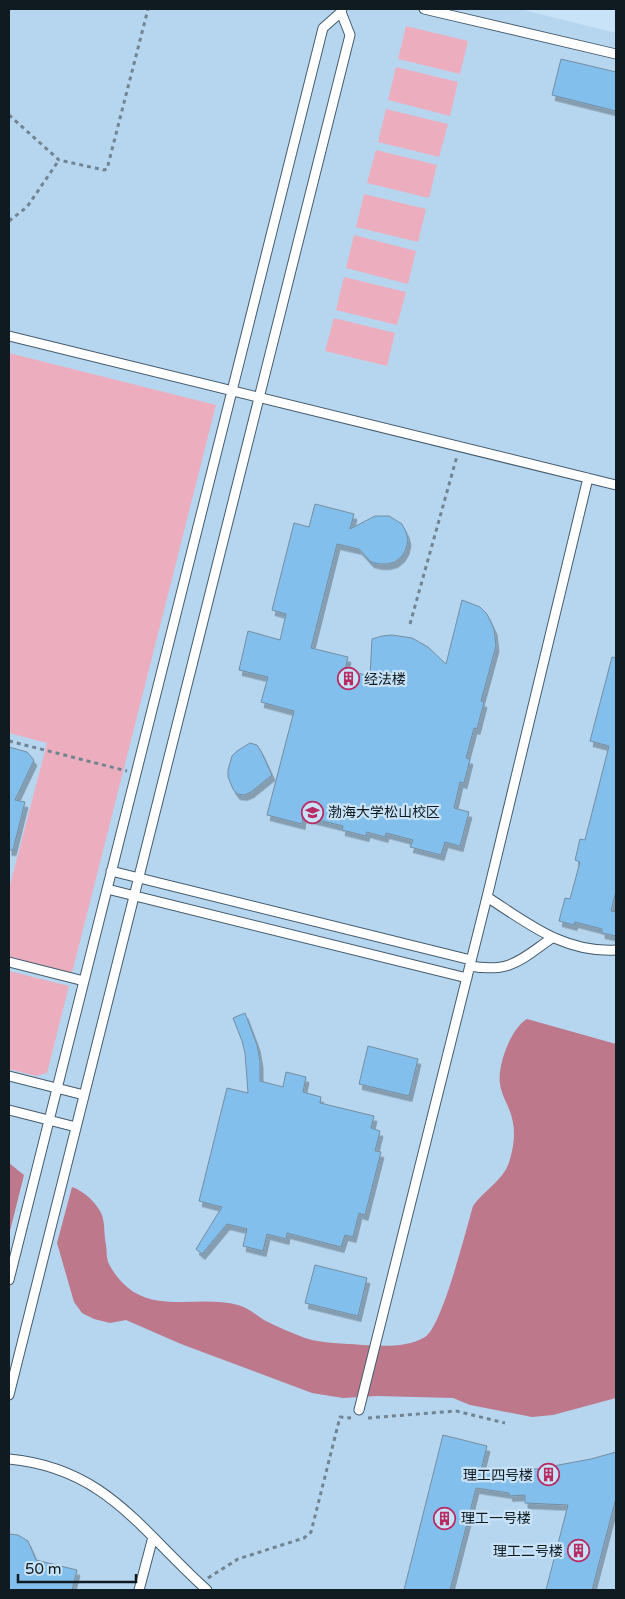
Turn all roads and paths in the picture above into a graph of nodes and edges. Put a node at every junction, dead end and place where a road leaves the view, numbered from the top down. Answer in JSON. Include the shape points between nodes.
{"nodes":[{"id":1,"x":148,"y":9,"type":"edge"},
{"id":2,"x":424,"y":9,"type":"edge"},
{"id":3,"x":341,"y":10,"type":"edge"},
{"id":4,"x":616,"y":54,"type":"edge"},
{"id":5,"x":9,"y":115,"type":"edge"},
{"id":6,"x":60,"y":160,"type":"junction"},
{"id":7,"x":9,"y":221,"type":"edge"},
{"id":8,"x":9,"y":336,"type":"edge"},
{"id":9,"x":232,"y":391,"type":"junction"},
{"id":10,"x":259,"y":398,"type":"junction"},
{"id":11,"x":460,"y":447,"type":"junction"},
{"id":12,"x":588,"y":478,"type":"junction"},
{"id":13,"x":616,"y":485,"type":"edge"},
{"id":14,"x":410,"y":624,"type":"dead end"},
{"id":15,"x":9,"y":741,"type":"edge"},
{"id":16,"x":136,"y":774,"type":"junction"},
{"id":17,"x":111,"y":871,"type":"junction"},
{"id":18,"x":139,"y":878,"type":"junction"},
{"id":19,"x":107,"y":889,"type":"junction"},
{"id":20,"x":134,"y":896,"type":"junction"},
{"id":21,"x":487,"y":897,"type":"junction"},
{"id":22,"x":552,"y":938,"type":"junction"},
{"id":23,"x":616,"y":950,"type":"edge"},
{"id":24,"x":9,"y":962,"type":"edge"},
{"id":25,"x":470,"y":963,"type":"junction"},
{"id":26,"x":467,"y":978,"type":"junction"},
{"id":27,"x":84,"y":981,"type":"junction"},
{"id":28,"x":9,"y":1076,"type":"edge"},
{"id":29,"x":57,"y":1088,"type":"junction"},
{"id":30,"x":84,"y":1095,"type":"junction"},
{"id":31,"x":9,"y":1110,"type":"edge"},
{"id":32,"x":48,"y":1120,"type":"junction"},
{"id":33,"x":76,"y":1127,"type":"junction"},
{"id":34,"x":9,"y":1280,"type":"edge"},
{"id":35,"x":9,"y":1395,"type":"edge"},
{"id":36,"x":358,"y":1415,"type":"joint"},
{"id":37,"x":367,"y":1418,"type":"dead end"},
{"id":38,"x":505,"y":1423,"type":"dead end"},
{"id":39,"x":9,"y":1460,"type":"edge"},
{"id":40,"x":153,"y":1537,"type":"junction"},
{"id":41,"x":204,"y":1587,"type":"edge"},
{"id":42,"x":139,"y":1590,"type":"edge"}],
"edges":[{"from":1,"to":6,"type":"path","via":[[107,169]]},
{"from":2,"to":4,"type":"lane"},
{"from":3,"to":9,"type":"lane","via":[[323,28]]},
{"from":3,"to":10,"type":"lane","via":[[350,35]]},
{"from":5,"to":6,"type":"path"},
{"from":6,"to":7,"type":"path","via":[[27,207]]},
{"from":8,"to":9,"type":"lane"},
{"from":9,"to":10,"type":"lane"},
{"from":9,"to":16,"type":"lane"},
{"from":10,"to":11,"type":"lane"},
{"from":10,"to":18,"type":"lane"},
{"from":11,"to":12,"type":"lane"},
{"from":11,"to":14,"type":"path"},
{"from":12,"to":13,"type":"lane"},
{"from":12,"to":21,"type":"lane"},
{"from":15,"to":16,"type":"path"},
{"from":16,"to":17,"type":"lane"},
{"from":17,"to":18,"type":"lane"},
{"from":17,"to":19,"type":"lane"},
{"from":18,"to":20,"type":"lane"},
{"from":18,"to":25,"type":"lane"},
{"from":19,"to":20,"type":"lane"},
{"from":19,"to":27,"type":"lane"},
{"from":20,"to":26,"type":"lane"},
{"from":20,"to":30,"type":"lane"},
{"from":21,"to":22,"type":"lane"},
{"from":21,"to":25,"type":"lane"},
{"from":22,"to":23,"type":"lane","via":[[584,948]]},
{"from":22,"to":25,"type":"lane","via":[[513,965],[484,969]]},
{"from":24,"to":27,"type":"lane"},
{"from":25,"to":26,"type":"lane"},
{"from":26,"to":36,"type":"lane"},
{"from":27,"to":29,"type":"lane"},
{"from":28,"to":29,"type":"lane"},
{"from":29,"to":30,"type":"lane"},
{"from":29,"to":32,"type":"lane"},
{"from":30,"to":33,"type":"lane"},
{"from":31,"to":32,"type":"lane"},
{"from":32,"to":33,"type":"lane"},
{"from":32,"to":34,"type":"lane"},
{"from":33,"to":35,"type":"lane"},
{"from":36,"to":41,"type":"path","via":[[340,1417],[311,1532],[304,1538],[238,1559],[211,1575]]},
{"from":37,"to":38,"type":"path","via":[[456,1411]]},
{"from":39,"to":40,"type":"lane","via":[[58,1469],[89,1483],[123,1508]]},
{"from":40,"to":41,"type":"lane"},
{"from":40,"to":42,"type":"lane"}]}
